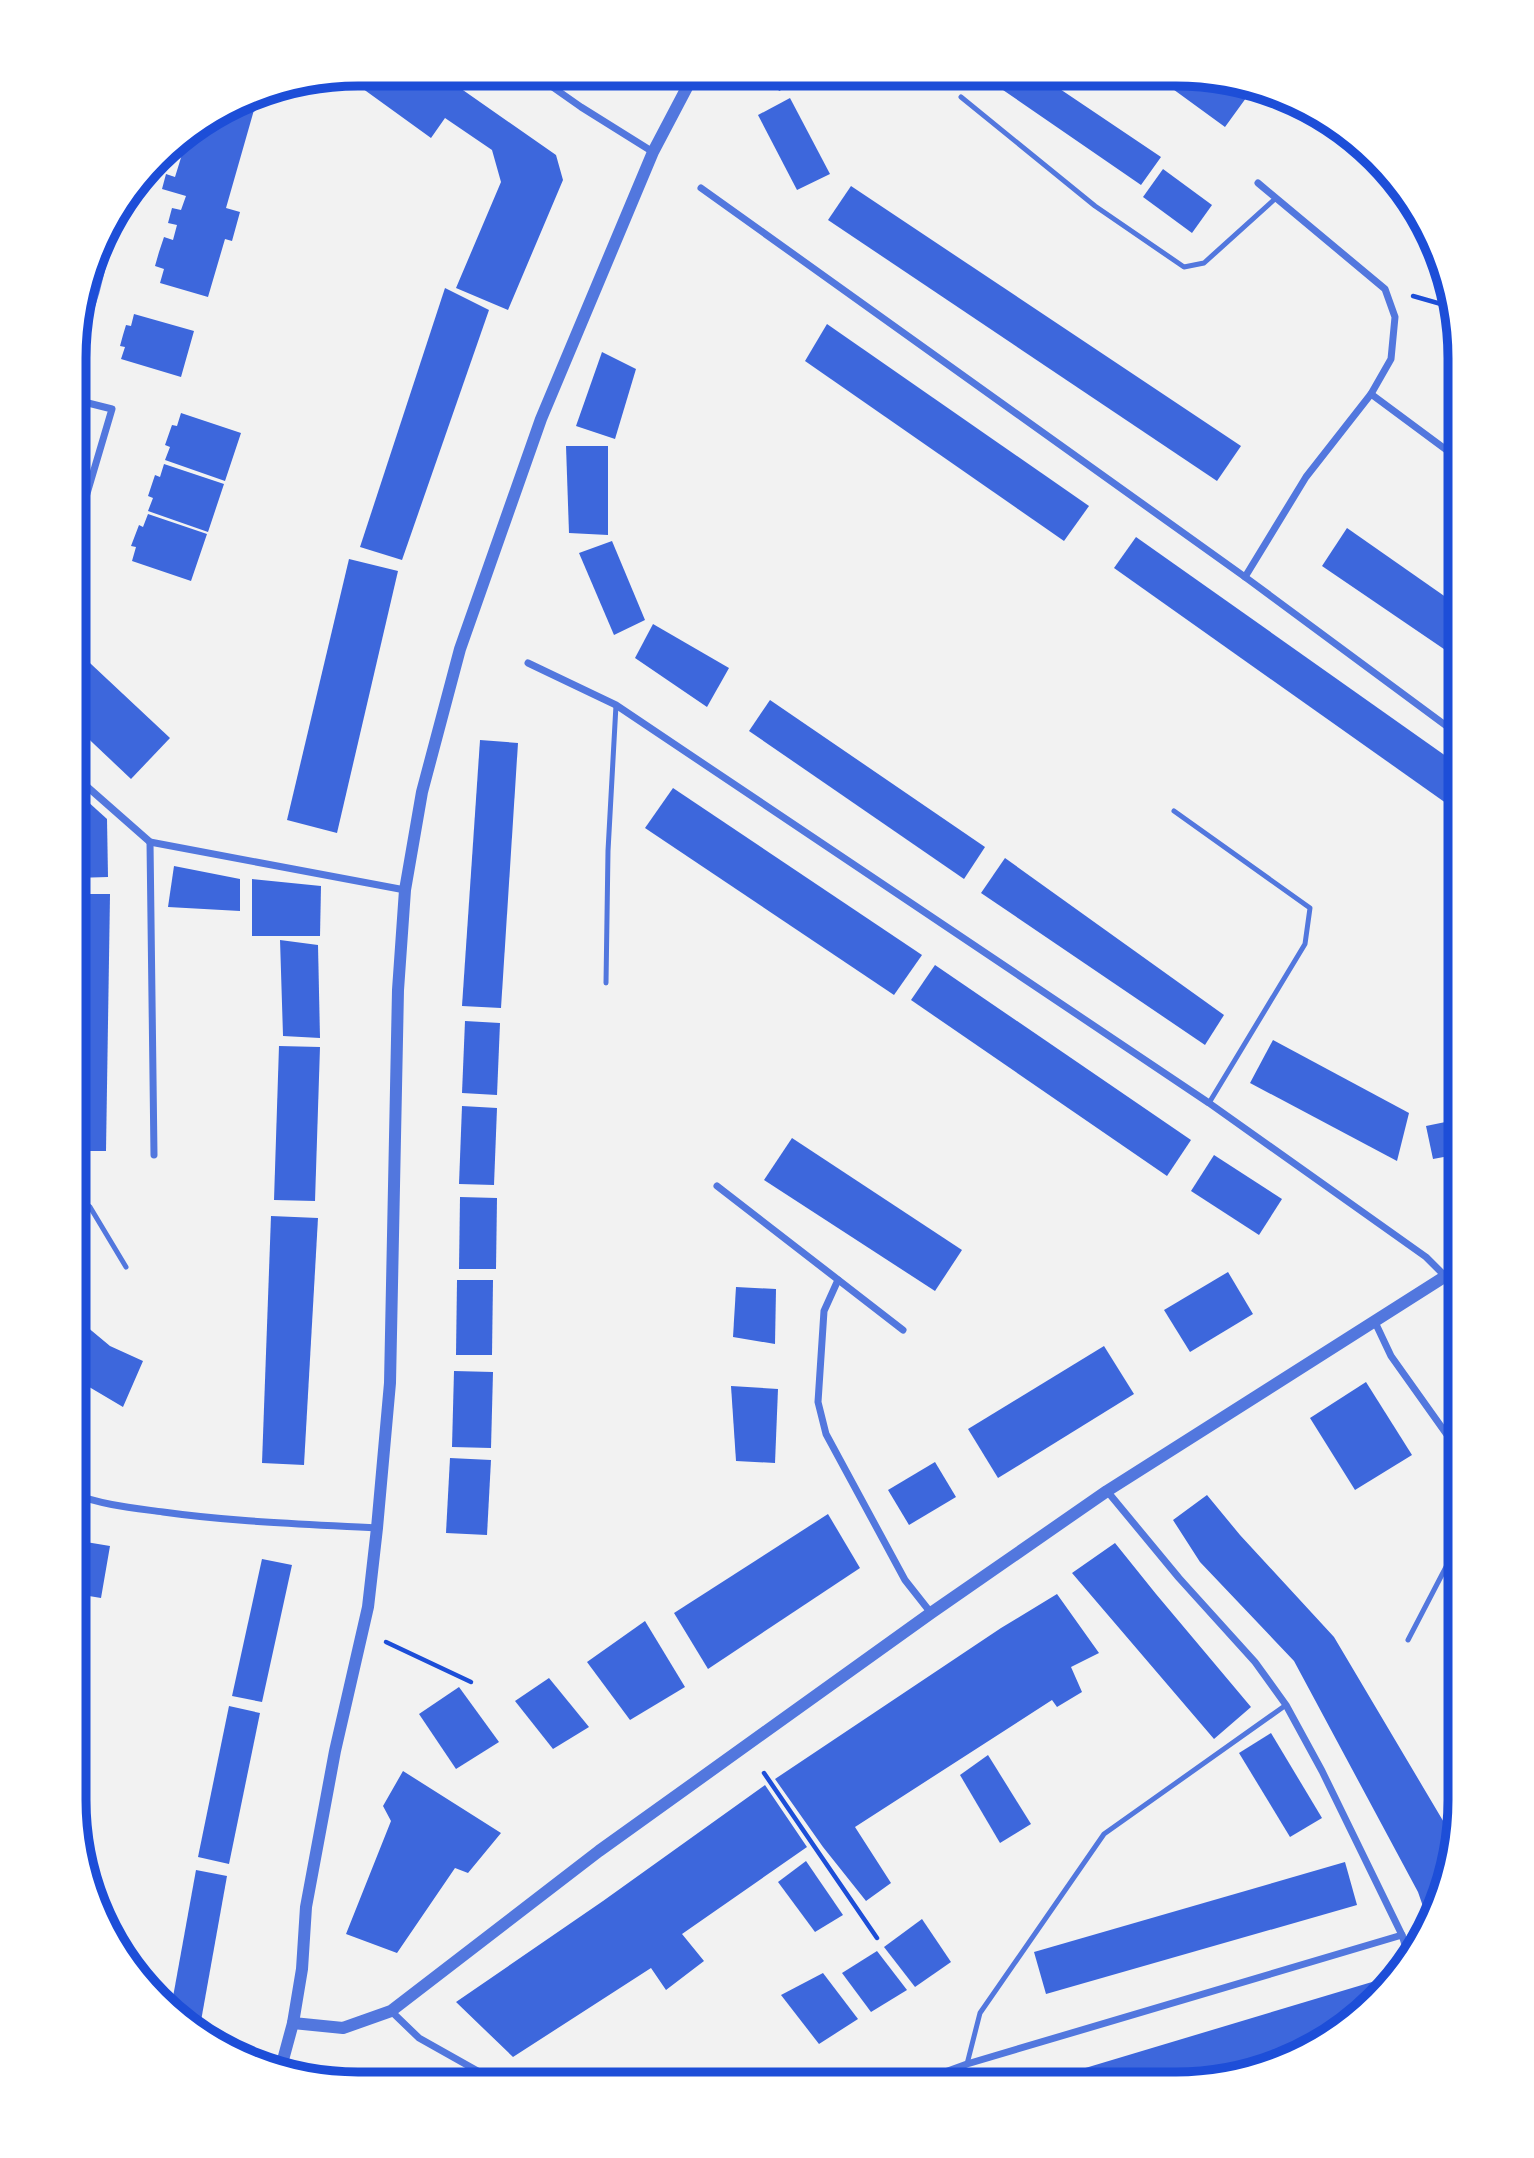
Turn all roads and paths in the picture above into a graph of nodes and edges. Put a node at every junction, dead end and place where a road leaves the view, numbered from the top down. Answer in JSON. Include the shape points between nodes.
{"nodes":[{"id":1,"x":551,"y":86,"type":"edge"},
{"id":2,"x":688,"y":86,"type":"edge"},
{"id":3,"x":961,"y":97,"type":"dead end"},
{"id":4,"x":653,"y":152,"type":"junction"},
{"id":5,"x":1258,"y":183,"type":"dead end"},
{"id":6,"x":701,"y":188,"type":"dead end"},
{"id":7,"x":1276,"y":198,"type":"junction"},
{"id":8,"x":105,"y":258,"type":"edge"},
{"id":9,"x":1385,"y":289,"type":"junction"},
{"id":10,"x":1443,"y":305,"type":"edge"},
{"id":11,"x":90,"y":311,"type":"edge"},
{"id":12,"x":1371,"y":394,"type":"junction"},
{"id":13,"x":86,"y":403,"type":"edge"},
{"id":14,"x":1448,"y":451,"type":"edge"},
{"id":15,"x":86,"y":496,"type":"edge"},
{"id":16,"x":1245,"y":577,"type":"junction"},
{"id":17,"x":528,"y":663,"type":"dead end"},
{"id":18,"x":616,"y":705,"type":"junction"},
{"id":19,"x":1448,"y":727,"type":"edge"},
{"id":20,"x":86,"y":786,"type":"edge"},
{"id":21,"x":1174,"y":811,"type":"dead end"},
{"id":22,"x":150,"y":842,"type":"junction"},
{"id":23,"x":405,"y":890,"type":"junction"},
{"id":24,"x":606,"y":983,"type":"dead end"},
{"id":25,"x":1209,"y":1103,"type":"junction"},
{"id":26,"x":154,"y":1155,"type":"dead end"},
{"id":27,"x":717,"y":1186,"type":"dead end"},
{"id":28,"x":86,"y":1204,"type":"edge"},
{"id":29,"x":126,"y":1266,"type":"dead end"},
{"id":30,"x":1446,"y":1276,"type":"joint"},
{"id":31,"x":838,"y":1280,"type":"junction"},
{"id":32,"x":1374,"y":1320,"type":"junction"},
{"id":33,"x":902,"y":1330,"type":"dead end"},
{"id":34,"x":1448,"y":1436,"type":"edge"},
{"id":35,"x":1107,"y":1491,"type":"junction"},
{"id":36,"x":86,"y":1499,"type":"edge"},
{"id":37,"x":377,"y":1528,"type":"junction"},
{"id":38,"x":1448,"y":1564,"type":"edge"},
{"id":39,"x":931,"y":1612,"type":"junction"},
{"id":40,"x":1408,"y":1640,"type":"dead end"},
{"id":41,"x":382,"y":1641,"type":"dead end"},
{"id":42,"x":471,"y":1682,"type":"dead end"},
{"id":43,"x":1286,"y":1705,"type":"junction"},
{"id":44,"x":764,"y":1773,"type":"dead end"},
{"id":45,"x":1402,"y":1935,"type":"junction"},
{"id":46,"x":877,"y":1938,"type":"dead end"},
{"id":47,"x":1406,"y":1946,"type":"edge"},
{"id":48,"x":391,"y":2011,"type":"junction"},
{"id":49,"x":293,"y":2022,"type":"junction"},
{"id":50,"x":283,"y":2061,"type":"edge"},
{"id":51,"x":967,"y":2064,"type":"junction"},
{"id":52,"x":479,"y":2072,"type":"edge"},
{"id":53,"x":945,"y":2072,"type":"edge"}],
"edges":[{"from":1,"to":4,"type":"street"},
{"from":2,"to":4,"type":"street"},
{"from":3,"to":7,"type":"lane","via":[[1095,206],[1184,267],[1204,263]]},
{"from":4,"to":23,"type":"street","via":[[541,419],[460,649],[422,792]]},
{"from":5,"to":7,"type":"street"},
{"from":6,"to":16,"type":"street"},
{"from":7,"to":9,"type":"street"},
{"from":8,"to":11,"type":"street"},
{"from":9,"to":10,"type":"path"},
{"from":9,"to":12,"type":"street","via":[[1395,317],[1391,359]]},
{"from":12,"to":14,"type":"street"},
{"from":12,"to":16,"type":"street","via":[[1306,477]]},
{"from":13,"to":15,"type":"street","via":[[111,409]]},
{"from":16,"to":19,"type":"street"},
{"from":17,"to":18,"type":"street"},
{"from":18,"to":24,"type":"lane"},
{"from":18,"to":25,"type":"street"},
{"from":20,"to":22,"type":"street"},
{"from":21,"to":25,"type":"lane","via":[[1310,908],[1305,943]]},
{"from":22,"to":23,"type":"street"},
{"from":22,"to":26,"type":"street"},
{"from":23,"to":37,"type":"street","via":[[398,990],[390,1383]]},
{"from":25,"to":30,"type":"street","via":[[1426,1257]]},
{"from":27,"to":31,"type":"street"},
{"from":28,"to":29,"type":"lane"},
{"from":30,"to":32,"type":"street"},
{"from":31,"to":33,"type":"street"},
{"from":31,"to":39,"type":"street","via":[[824,1311],[818,1402],[826,1434],[905,1580]]},
{"from":32,"to":34,"type":"street","via":[[1391,1356]]},
{"from":32,"to":35,"type":"street"},
{"from":35,"to":39,"type":"street"},
{"from":35,"to":43,"type":"street","via":[[1255,1662]]},
{"from":36,"to":37,"type":"street","via":[[204,1518]]},
{"from":37,"to":49,"type":"street","via":[[368,1607],[306,1907]]},
{"from":38,"to":40,"type":"lane"},
{"from":39,"to":48,"type":"street","via":[[599,1851]]},
{"from":41,"to":42,"type":"path"},
{"from":43,"to":45,"type":"street"},
{"from":43,"to":51,"type":"lane","via":[[1104,1833],[979,2013]]},
{"from":44,"to":46,"type":"path"},
{"from":45,"to":47,"type":"street"},
{"from":45,"to":51,"type":"street"},
{"from":48,"to":49,"type":"street","via":[[343,2028]]},
{"from":48,"to":52,"type":"street","via":[[419,2038]]},
{"from":49,"to":50,"type":"street"},
{"from":51,"to":53,"type":"street"}]}
